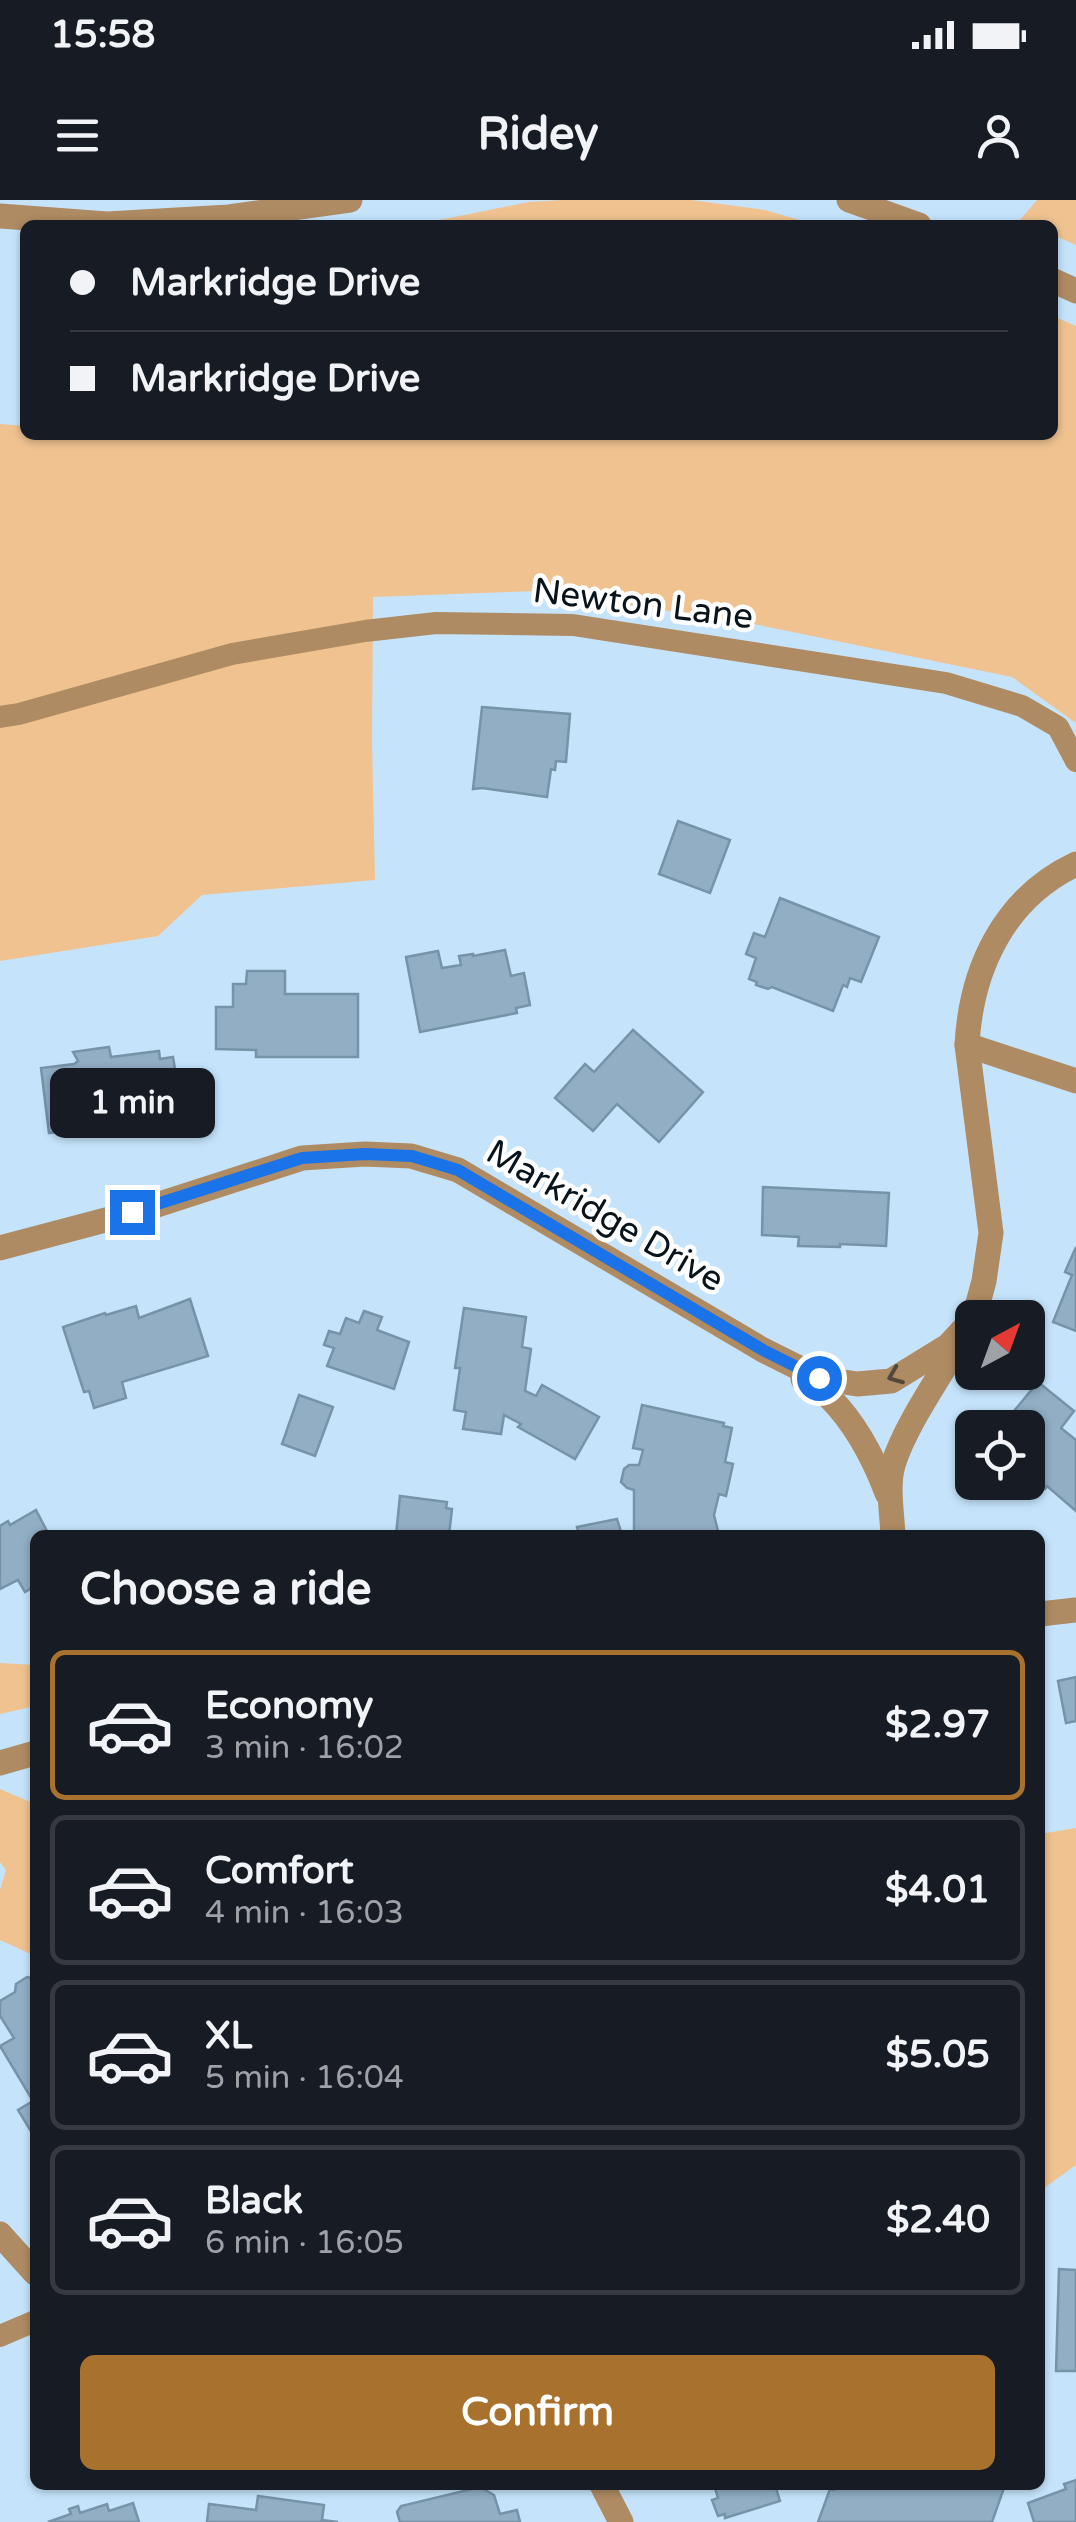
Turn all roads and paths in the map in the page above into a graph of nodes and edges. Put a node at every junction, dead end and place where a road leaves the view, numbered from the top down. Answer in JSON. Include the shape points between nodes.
{"nodes":[{"id":1,"x":350,"y":200,"type":"edge"},
{"id":2,"x":849,"y":200,"type":"edge"},
{"id":3,"x":0,"y":216,"type":"edge"},
{"id":4,"x":54,"y":220,"type":"edge"},
{"id":5,"x":177,"y":220,"type":"edge"},
{"id":6,"x":905,"y":220,"type":"edge"},
{"id":7,"x":0,"y":717,"type":"edge"},
{"id":8,"x":1076,"y":761,"type":"edge"},
{"id":9,"x":1076,"y":864,"type":"edge"},
{"id":10,"x":967,"y":1045,"type":"junction"},
{"id":11,"x":1076,"y":1081,"type":"edge"},
{"id":12,"x":0,"y":1248,"type":"edge"},
{"id":13,"x":978,"y":1300,"type":"edge"},
{"id":14,"x":955,"y":1338,"type":"edge"},
{"id":15,"x":763,"y":1350,"type":"junction"},
{"id":16,"x":955,"y":1350,"type":"edge"},
{"id":17,"x":891,"y":1504,"type":"junction"},
{"id":18,"x":894,"y":1530,"type":"edge"},
{"id":19,"x":1076,"y":1610,"type":"edge"},
{"id":20,"x":1045,"y":1613,"type":"edge"},
{"id":21,"x":30,"y":1754,"type":"edge"},
{"id":22,"x":0,"y":1763,"type":"edge"},
{"id":23,"x":0,"y":2234,"type":"edge"},
{"id":24,"x":30,"y":2267,"type":"edge"},
{"id":25,"x":30,"y":2323,"type":"edge"},
{"id":26,"x":0,"y":2336,"type":"edge"},
{"id":27,"x":605,"y":2490,"type":"edge"},
{"id":28,"x":621,"y":2522,"type":"edge"}],
"edges":[{"from":1,"to":5,"type":"street"},
{"from":2,"to":6,"type":"street"},
{"from":3,"to":4,"type":"street"},
{"from":7,"to":8,"type":"lane","name":"Newton Lane","via":[[232,654],[365,631],[436,623],[573,625],[946,683],[1022,706],[1058,727]]},
{"from":9,"to":10,"type":"street","via":[[1025,899],[998,932],[980,970]]},
{"from":10,"to":11,"type":"street"},
{"from":10,"to":13,"type":"street","via":[[991,1232]]},
{"from":12,"to":15,"type":"street","name":"Markridge Drive","via":[[302,1158],[412,1156],[458,1170]]},
{"from":14,"to":15,"type":"street","name":"Markridge Drive","one_way":true,"via":[[891,1381],[856,1384],[819,1378]]},
{"from":15,"to":17,"type":"street","name":"Markridge Drive","via":[[829,1397],[873,1457]]},
{"from":16,"to":17,"type":"street","via":[[892,1468]]},
{"from":17,"to":18,"type":"street"},
{"from":19,"to":20,"type":"street"},
{"from":21,"to":22,"type":"street"},
{"from":23,"to":24,"type":"street"},
{"from":25,"to":26,"type":"lane"},
{"from":27,"to":28,"type":"street"}]}
